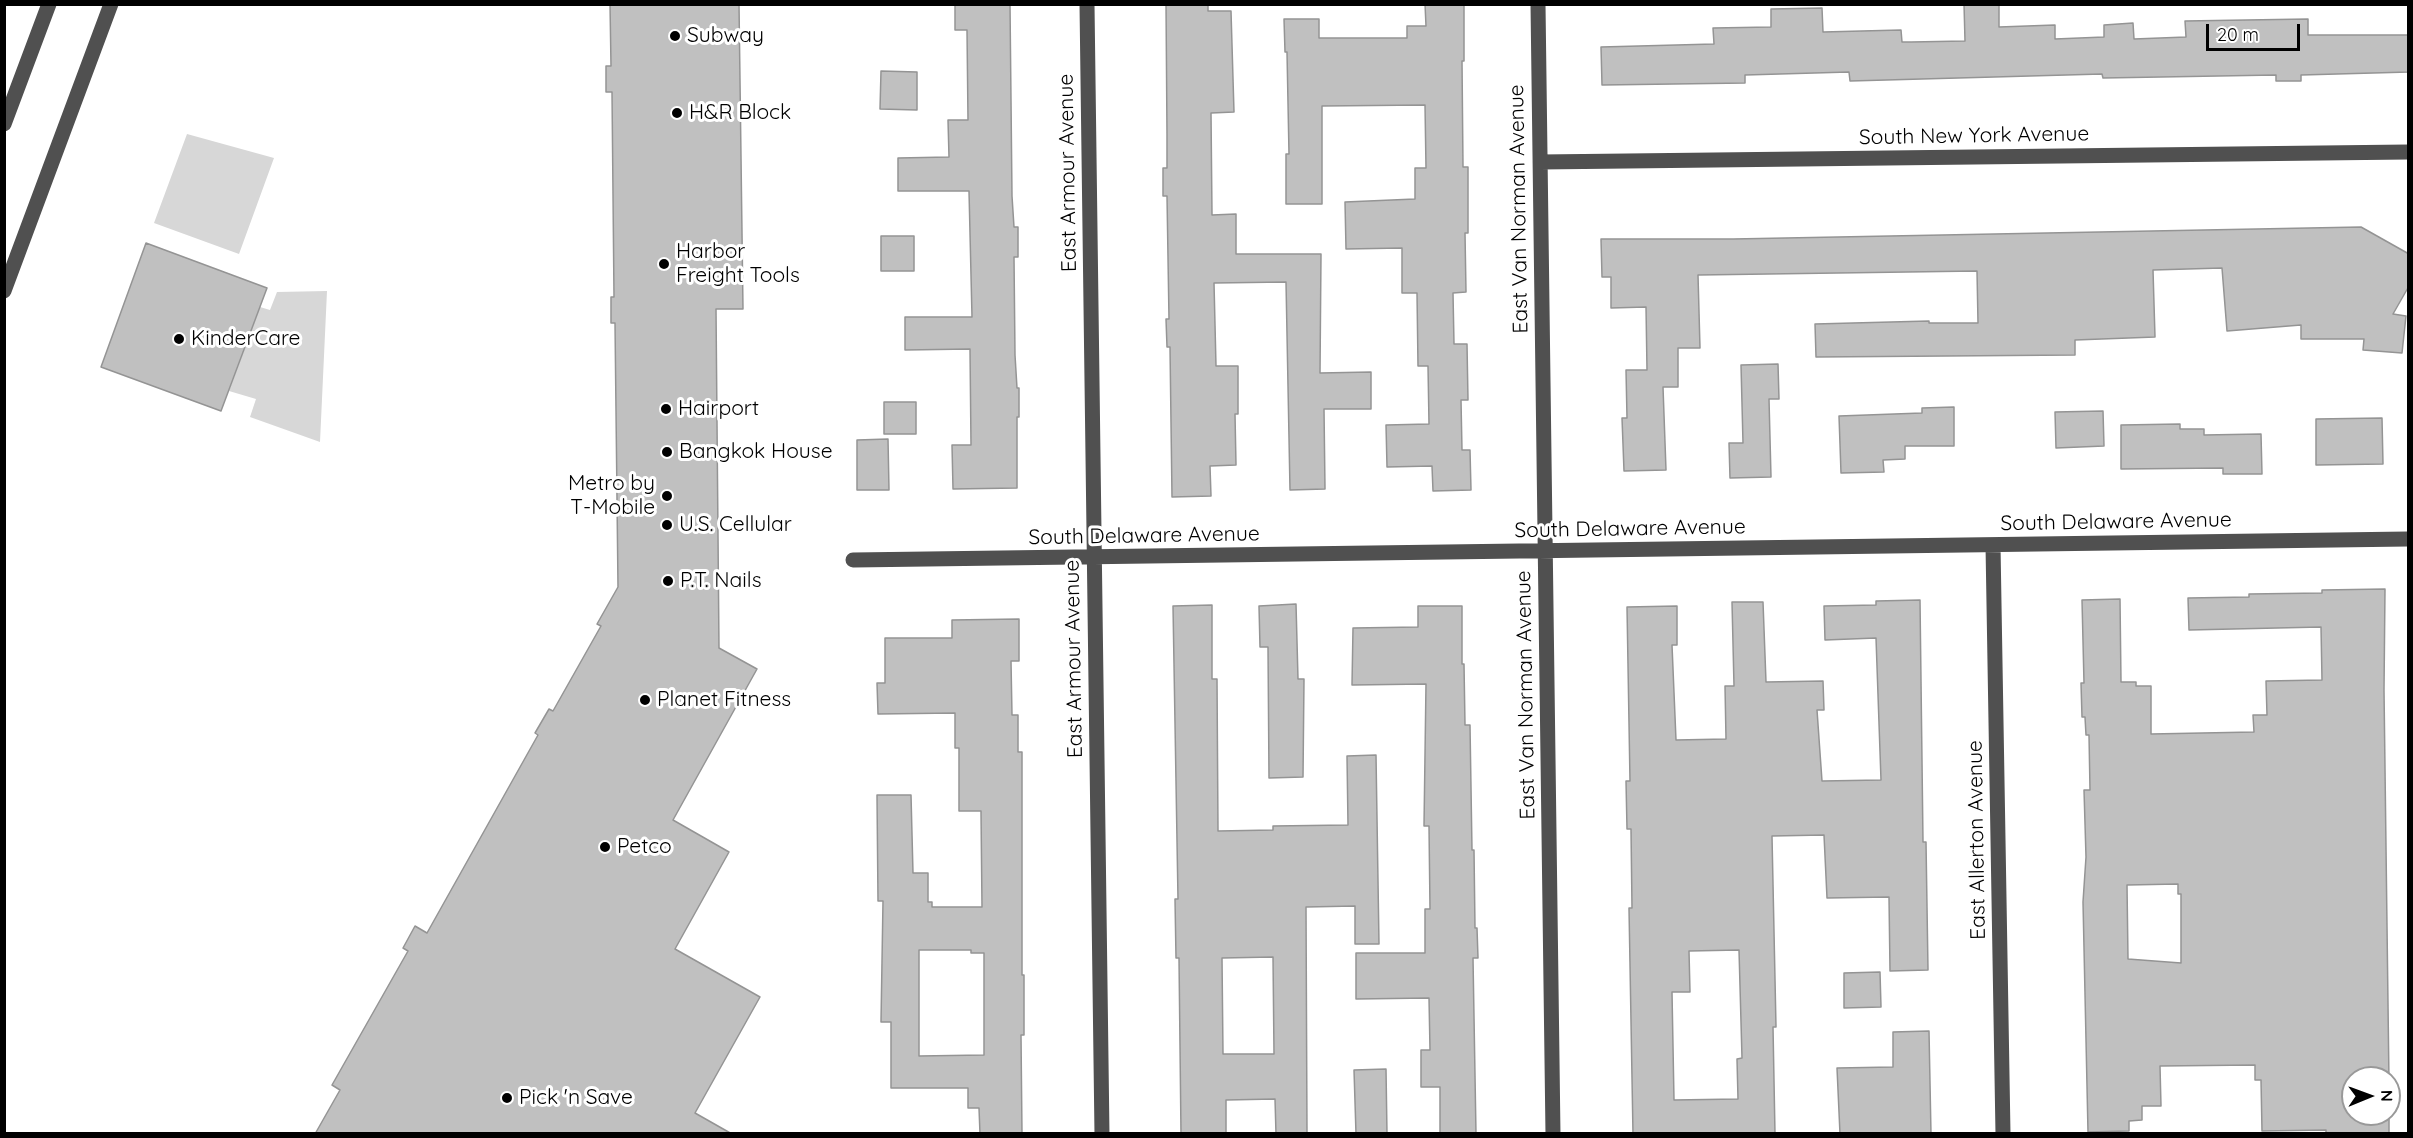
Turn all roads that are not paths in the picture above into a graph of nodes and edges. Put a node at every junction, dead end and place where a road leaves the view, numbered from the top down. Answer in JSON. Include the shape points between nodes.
{"nodes":[{"id":1,"x":50,"y":4,"type":"edge"},
{"id":2,"x":111,"y":4,"type":"edge"},
{"id":3,"x":1087,"y":4,"type":"edge"},
{"id":4,"x":1538,"y":4,"type":"edge"},
{"id":5,"x":4,"y":124,"type":"edge"},
{"id":6,"x":2409,"y":153,"type":"edge"},
{"id":7,"x":1540,"y":162,"type":"junction"},
{"id":8,"x":4,"y":291,"type":"edge"},
{"id":9,"x":2409,"y":539,"type":"edge"},
{"id":10,"x":1993,"y":545,"type":"junction"},
{"id":11,"x":1545,"y":551,"type":"junction"},
{"id":12,"x":1094,"y":557,"type":"junction"},
{"id":13,"x":853,"y":560,"type":"dead end"},
{"id":14,"x":1102,"y":1134,"type":"edge"},
{"id":15,"x":1553,"y":1134,"type":"edge"},
{"id":16,"x":2003,"y":1134,"type":"edge"}],
"edges":[{"from":1,"to":5,"type":"street"},
{"from":2,"to":8,"type":"street"},
{"from":3,"to":12,"type":"street","name":"East Armour Avenue"},
{"from":4,"to":7,"type":"street","name":"East Van Norman Avenue"},
{"from":6,"to":7,"type":"street","name":"South New York Avenue"},
{"from":7,"to":11,"type":"street","name":"East Van Norman Avenue"},
{"from":9,"to":10,"type":"street","name":"South Delaware Avenue"},
{"from":10,"to":11,"type":"street","name":"South Delaware Avenue"},
{"from":10,"to":16,"type":"street","name":"East Allerton Avenue"},
{"from":11,"to":12,"type":"street","name":"South Delaware Avenue"},
{"from":11,"to":15,"type":"street","name":"East Van Norman Avenue"},
{"from":12,"to":13,"type":"street","name":"South Delaware Avenue"},
{"from":12,"to":14,"type":"street","name":"East Armour Avenue"}]}
